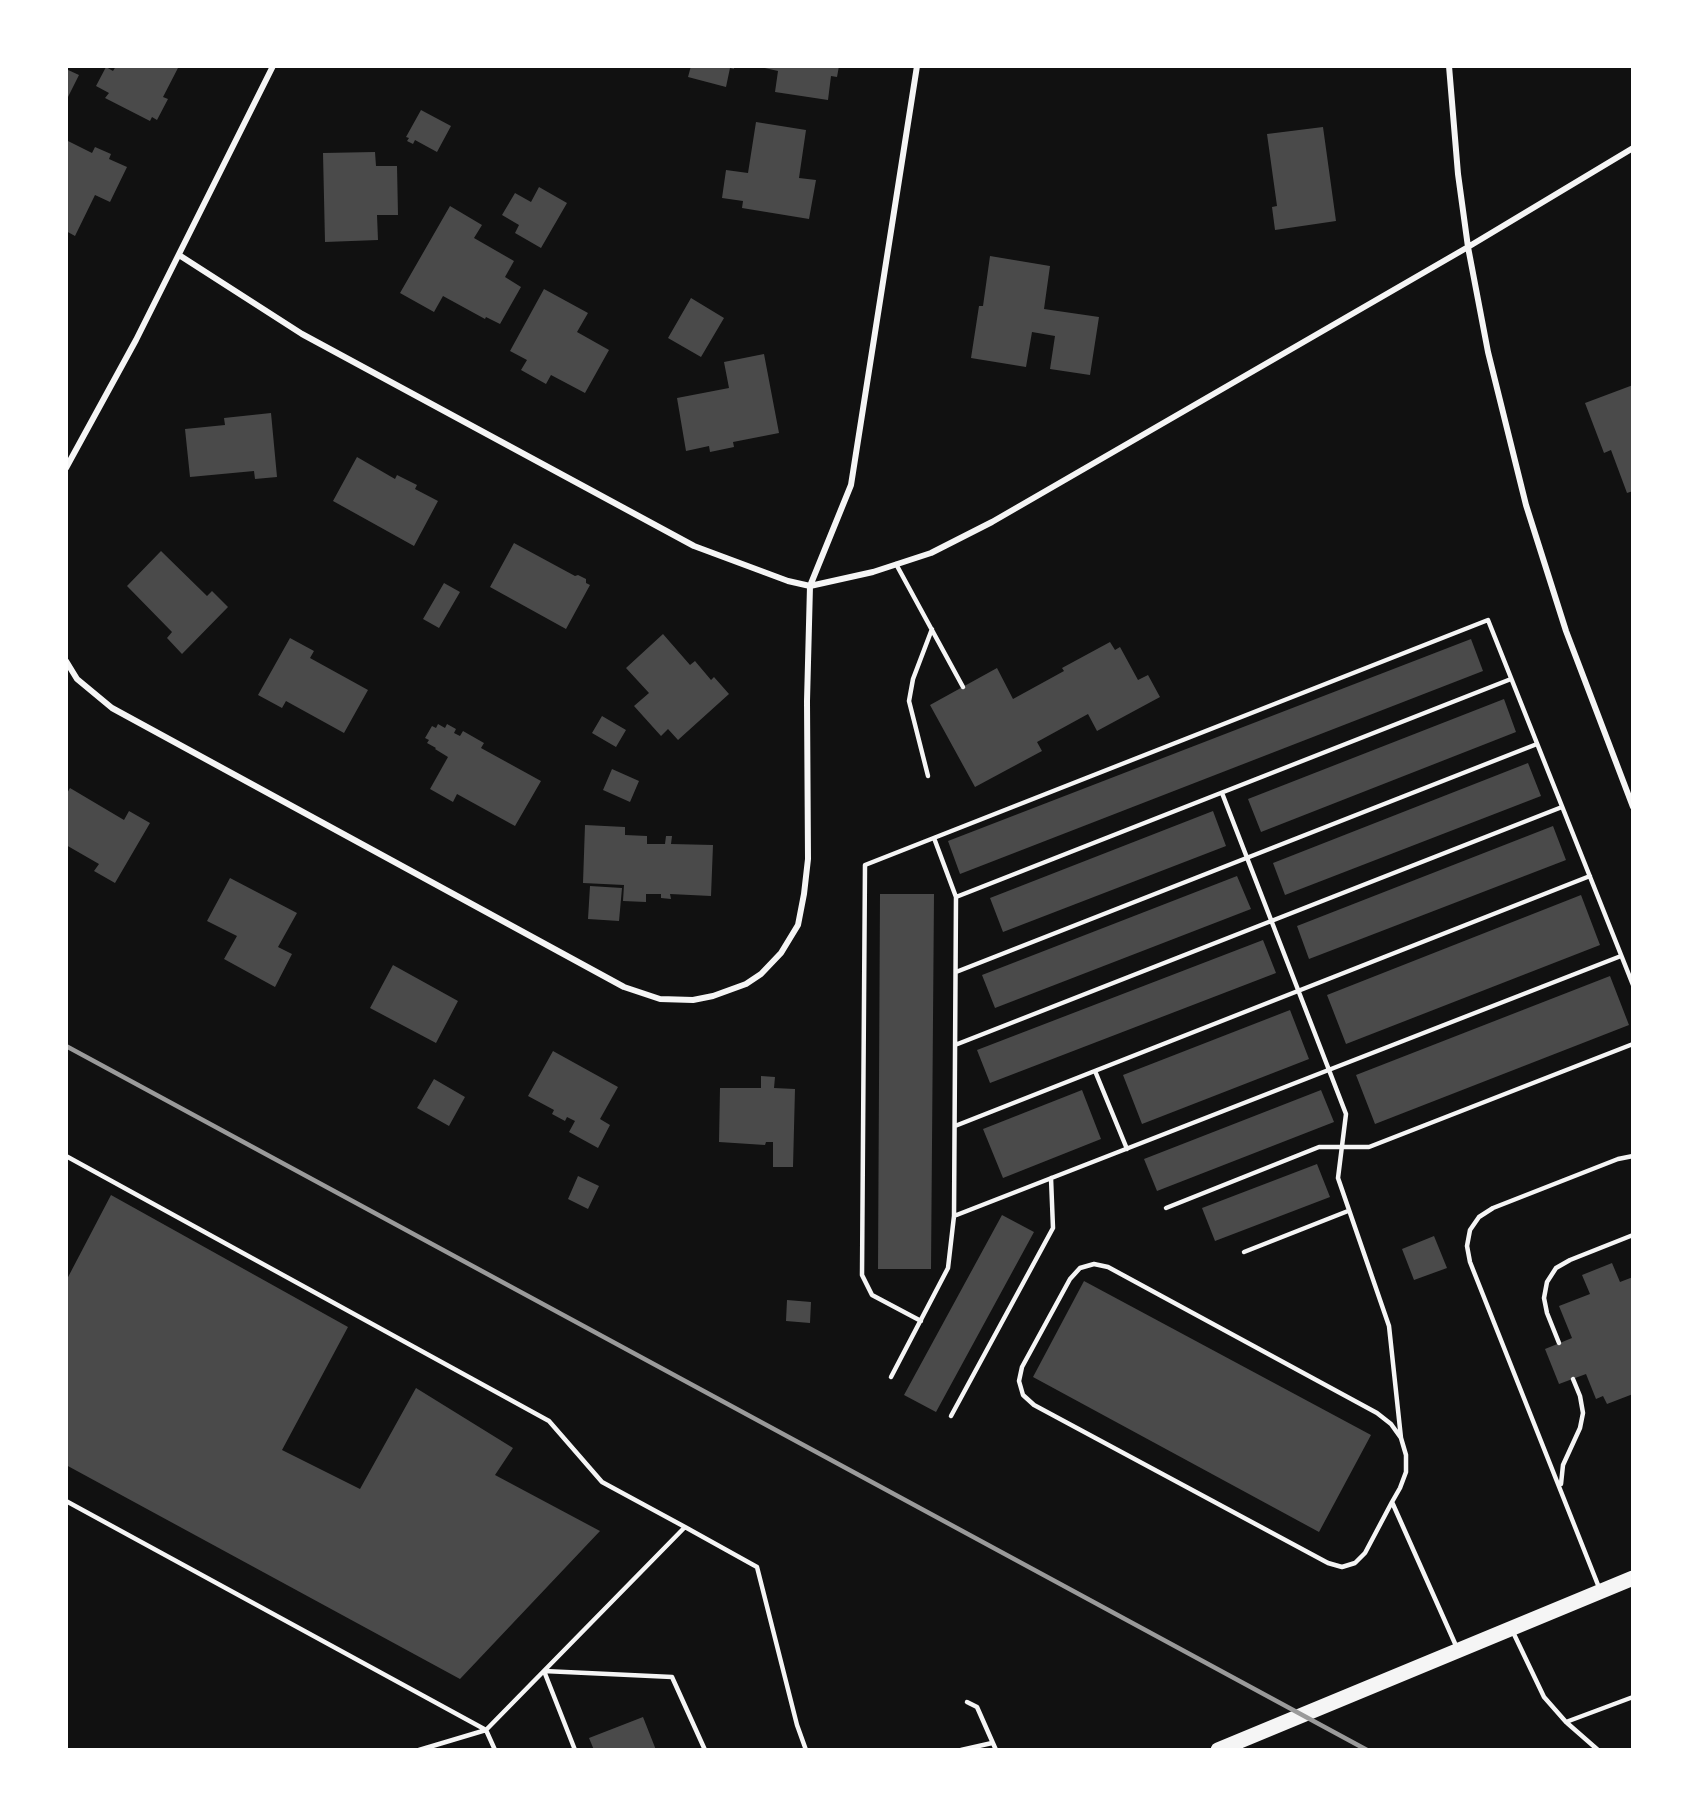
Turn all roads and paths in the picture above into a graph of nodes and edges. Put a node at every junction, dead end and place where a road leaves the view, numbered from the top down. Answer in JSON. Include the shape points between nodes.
{"nodes":[{"id":1,"x":273,"y":66,"type":"edge"},
{"id":2,"x":917,"y":66,"type":"edge"},
{"id":3,"x":1449,"y":66,"type":"edge"},
{"id":4,"x":1633,"y":148,"type":"edge"},
{"id":5,"x":1468,"y":247,"type":"junction"},
{"id":6,"x":179,"y":255,"type":"junction"},
{"id":7,"x":66,"y":468,"type":"edge"},
{"id":8,"x":896,"y":564,"type":"junction"},
{"id":9,"x":810,"y":586,"type":"junction"},
{"id":10,"x":932,"y":629,"type":"junction"},
{"id":11,"x":66,"y":662,"type":"edge"},
{"id":12,"x":1511,"y":679,"type":"junction"},
{"id":13,"x":963,"y":687,"type":"dead end"},
{"id":14,"x":1537,"y":744,"type":"junction"},
{"id":15,"x":928,"y":776,"type":"dead end"},
{"id":16,"x":1222,"y":793,"type":"junction"},
{"id":17,"x":1562,"y":807,"type":"junction"},
{"id":18,"x":1633,"y":807,"type":"edge"},
{"id":19,"x":933,"y":838,"type":"junction"},
{"id":20,"x":1247,"y":857,"type":"junction"},
{"id":21,"x":1590,"y":876,"type":"junction"},
{"id":22,"x":956,"y":897,"type":"junction"},
{"id":23,"x":1272,"y":921,"type":"junction"},
{"id":24,"x":1621,"y":956,"type":"junction"},
{"id":25,"x":956,"y":972,"type":"junction"},
{"id":26,"x":1633,"y":986,"type":"edge"},
{"id":27,"x":1299,"y":990,"type":"junction"},
{"id":28,"x":1633,"y":1044,"type":"edge"},
{"id":29,"x":956,"y":1045,"type":"junction"},
{"id":30,"x":1330,"y":1070,"type":"junction"},
{"id":31,"x":1095,"y":1071,"type":"junction"},
{"id":32,"x":955,"y":1126,"type":"junction"},
{"id":33,"x":1343,"y":1147,"type":"junction"},
{"id":34,"x":1127,"y":1149,"type":"junction"},
{"id":35,"x":66,"y":1156,"type":"edge"},
{"id":36,"x":1633,"y":1156,"type":"edge"},
{"id":37,"x":1051,"y":1178,"type":"junction"},
{"id":38,"x":1166,"y":1208,"type":"dead end"},
{"id":39,"x":1348,"y":1211,"type":"junction"},
{"id":40,"x":954,"y":1216,"type":"junction"},
{"id":41,"x":1633,"y":1235,"type":"edge"},
{"id":42,"x":1244,"y":1252,"type":"dead end"},
{"id":43,"x":921,"y":1321,"type":"junction"},
{"id":44,"x":1559,"y":1344,"type":"dead end"},
{"id":45,"x":891,"y":1377,"type":"dead end"},
{"id":46,"x":1573,"y":1378,"type":"dead end"},
{"id":47,"x":951,"y":1416,"type":"dead end"},
{"id":48,"x":1401,"y":1438,"type":"junction"},
{"id":49,"x":1563,"y":1497,"type":"junction"},
{"id":50,"x":66,"y":1501,"type":"edge"},
{"id":51,"x":1392,"y":1502,"type":"junction"},
{"id":52,"x":685,"y":1527,"type":"junction"},
{"id":53,"x":1633,"y":1578,"type":"edge"},
{"id":54,"x":1601,"y":1591,"type":"junction"},
{"id":55,"x":1511,"y":1628,"type":"junction"},
{"id":56,"x":1458,"y":1650,"type":"junction"},
{"id":57,"x":544,"y":1671,"type":"junction"},
{"id":58,"x":1633,"y":1697,"type":"edge"},
{"id":59,"x":967,"y":1702,"type":"dead end"},
{"id":60,"x":1566,"y":1722,"type":"junction"},
{"id":61,"x":486,"y":1730,"type":"junction"},
{"id":62,"x":992,"y":1743,"type":"junction"},
{"id":63,"x":419,"y":1750,"type":"edge"},
{"id":64,"x":495,"y":1750,"type":"edge"},
{"id":65,"x":575,"y":1750,"type":"edge"},
{"id":66,"x":705,"y":1750,"type":"edge"},
{"id":67,"x":806,"y":1750,"type":"edge"},
{"id":68,"x":961,"y":1750,"type":"edge"},
{"id":69,"x":996,"y":1750,"type":"edge"},
{"id":70,"x":1218,"y":1750,"type":"edge"},
{"id":71,"x":1598,"y":1750,"type":"edge"}],
"edges":[{"from":1,"to":6,"type":"street"},
{"from":2,"to":9,"type":"street","via":[[851,485]]},
{"from":3,"to":5,"type":"street"},
{"from":4,"to":5,"type":"street"},
{"from":5,"to":8,"type":"street","via":[[992,522],[931,553]]},
{"from":5,"to":18,"type":"street","via":[[1488,352],[1526,505],[1566,631]]},
{"from":6,"to":7,"type":"street"},
{"from":6,"to":9,"type":"street","via":[[302,334],[694,546]]},
{"from":8,"to":9,"type":"street"},
{"from":8,"to":10,"type":"lane"},
{"from":9,"to":11,"type":"street","via":[[808,859],[798,925],[781,953],[761,974],[746,984],[693,1000],[660,999],[624,987],[112,708],[77,679]]},
{"from":10,"to":13,"type":"lane"},
{"from":10,"to":15,"type":"lane","via":[[909,701]]},
{"from":12,"to":14,"type":"lane"},
{"from":12,"to":16,"type":"lane"},
{"from":12,"to":19,"type":"lane","via":[[1488,620]]},
{"from":14,"to":17,"type":"lane"},
{"from":14,"to":20,"type":"lane"},
{"from":16,"to":20,"type":"lane"},
{"from":16,"to":22,"type":"lane"},
{"from":17,"to":21,"type":"lane"},
{"from":17,"to":23,"type":"lane"},
{"from":19,"to":22,"type":"lane"},
{"from":19,"to":43,"type":"lane","via":[[866,865],[862,1275],[872,1295]]},
{"from":20,"to":23,"type":"lane"},
{"from":20,"to":25,"type":"lane"},
{"from":21,"to":24,"type":"lane"},
{"from":21,"to":27,"type":"lane"},
{"from":22,"to":25,"type":"lane"},
{"from":23,"to":27,"type":"lane"},
{"from":23,"to":29,"type":"lane"},
{"from":24,"to":26,"type":"lane"},
{"from":24,"to":30,"type":"lane"},
{"from":25,"to":29,"type":"lane"},
{"from":27,"to":30,"type":"lane"},
{"from":27,"to":31,"type":"lane"},
{"from":28,"to":33,"type":"lane","via":[[1369,1147]]},
{"from":29,"to":32,"type":"lane"},
{"from":30,"to":33,"type":"lane","via":[[1347,1114]]},
{"from":30,"to":34,"type":"lane"},
{"from":31,"to":32,"type":"lane"},
{"from":31,"to":34,"type":"lane"},
{"from":32,"to":40,"type":"lane"},
{"from":33,"to":38,"type":"lane","via":[[1320,1147]]},
{"from":33,"to":39,"type":"lane","via":[[1338,1178]]},
{"from":34,"to":37,"type":"lane"},
{"from":35,"to":52,"type":"lane","via":[[549,1421],[602,1482]]},
{"from":36,"to":49,"type":"lane","via":[[1493,1208],[1479,1217],[1470,1230],[1470,1262]]},
{"from":37,"to":40,"type":"lane"},
{"from":37,"to":47,"type":"lane","via":[[1053,1228]]},
{"from":39,"to":42,"type":"lane"},
{"from":39,"to":48,"type":"lane","via":[[1389,1326]]},
{"from":40,"to":43,"type":"lane","via":[[948,1268]]},
{"from":41,"to":44,"type":"lane","via":[[1556,1268],[1544,1298]]},
{"from":43,"to":45,"type":"lane"},
{"from":46,"to":49,"type":"lane","via":[[1583,1413],[1563,1465]]},
{"from":48,"to":51,"type":"lane","via":[[1406,1472]]},
{"from":48,"to":51,"type":"lane","via":[[1377,1413],[1108,1267],[1094,1264],[1080,1268],[1070,1279],[1022,1367],[1019,1381],[1023,1395],[1034,1405],[1328,1563],[1342,1567],[1355,1563],[1365,1553]]},
{"from":49,"to":54,"type":"lane"},
{"from":50,"to":61,"type":"lane"},
{"from":51,"to":56,"type":"lane"},
{"from":52,"to":57,"type":"lane"},
{"from":52,"to":67,"type":"lane","via":[[757,1567]]},
{"from":53,"to":54,"type":"main road"},
{"from":54,"to":55,"type":"main road"},
{"from":55,"to":56,"type":"main road"},
{"from":55,"to":60,"type":"lane","via":[[1544,1697]]},
{"from":56,"to":70,"type":"main road"},
{"from":57,"to":61,"type":"lane"},
{"from":57,"to":65,"type":"lane"},
{"from":57,"to":66,"type":"lane","via":[[672,1677]]},
{"from":58,"to":60,"type":"lane"},
{"from":59,"to":62,"type":"lane","via":[[977,1707]]},
{"from":60,"to":71,"type":"lane"},
{"from":61,"to":63,"type":"lane"},
{"from":61,"to":64,"type":"lane"},
{"from":62,"to":68,"type":"lane"},
{"from":62,"to":69,"type":"lane"}]}
